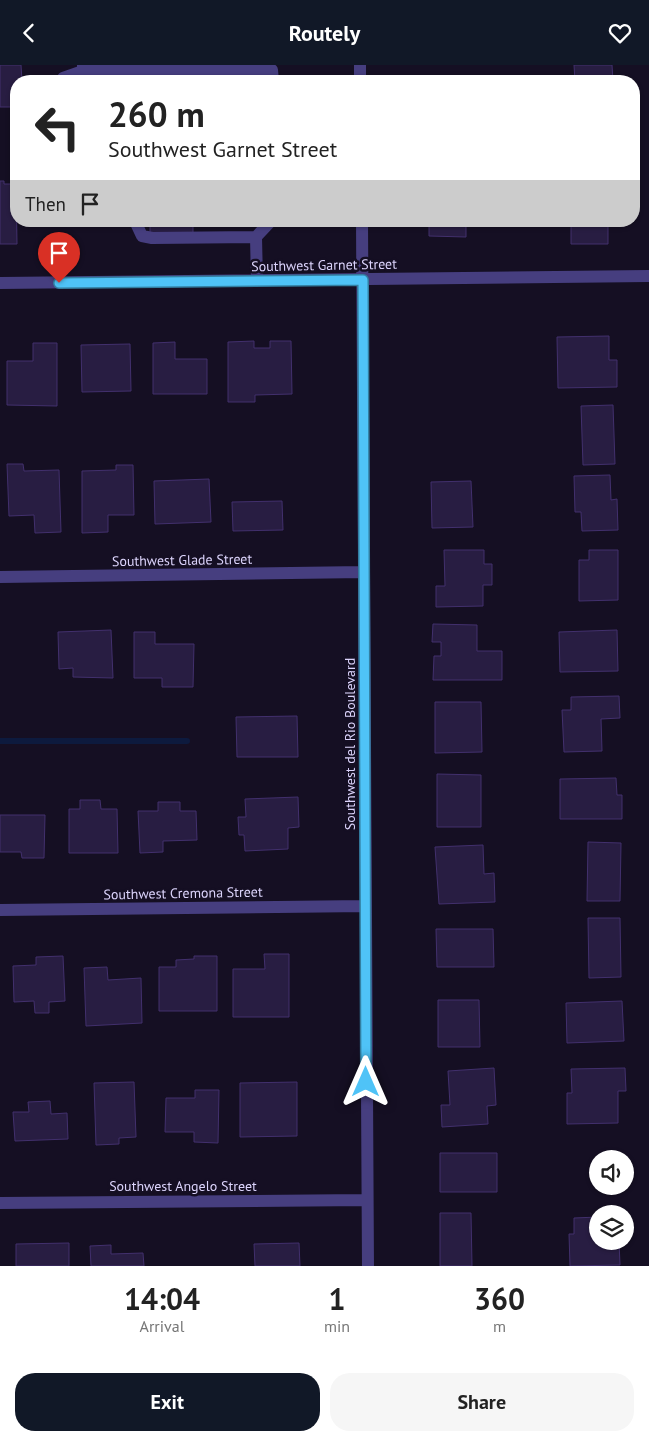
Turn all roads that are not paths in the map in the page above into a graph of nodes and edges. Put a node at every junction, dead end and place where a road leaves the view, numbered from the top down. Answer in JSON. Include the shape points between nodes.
{"nodes":[{"id":1,"x":83,"y":68,"type":"edge"},
{"id":2,"x":69,"y":75,"type":"edge"},
{"id":3,"x":272,"y":75,"type":"edge"},
{"id":4,"x":138,"y":227,"type":"edge"},
{"id":5,"x":265,"y":227,"type":"edge"},
{"id":6,"x":362,"y":227,"type":"edge"},
{"id":7,"x":256,"y":237,"type":"junction"},
{"id":8,"x":649,"y":276,"type":"edge"},
{"id":9,"x":363,"y":280,"type":"junction"},
{"id":10,"x":257,"y":281,"type":"junction"},
{"id":11,"x":0,"y":283,"type":"edge"},
{"id":12,"x":364,"y":572,"type":"junction"},
{"id":13,"x":0,"y":577,"type":"edge"},
{"id":14,"x":366,"y":906,"type":"junction"},
{"id":15,"x":0,"y":910,"type":"edge"},
{"id":16,"x":366,"y":1200,"type":"junction"},
{"id":17,"x":0,"y":1203,"type":"edge"},
{"id":18,"x":368,"y":1266,"type":"edge"}],
"edges":[{"from":1,"to":2,"type":"street"},
{"from":1,"to":3,"type":"street","via":[[272,70]]},
{"from":4,"to":7,"type":"street","via":[[142,235],[152,238]]},
{"from":5,"to":7,"type":"street"},
{"from":6,"to":9,"type":"street","name":"Southwest del Rio Boulevard"},
{"from":7,"to":10,"type":"street"},
{"from":8,"to":9,"type":"street","name":"Southwest Garnet Street"},
{"from":9,"to":10,"type":"street","name":"Southwest Garnet Street"},
{"from":9,"to":12,"type":"street","name":"Southwest del Rio Boulevard"},
{"from":10,"to":11,"type":"street","name":"Southwest Garnet Street"},
{"from":12,"to":13,"type":"street","name":"Southwest Glade Street"},
{"from":12,"to":14,"type":"street","name":"Southwest del Rio Boulevard"},
{"from":14,"to":15,"type":"street","name":"Southwest Cremona Street"},
{"from":14,"to":16,"type":"street","name":"Southwest del Rio Boulevard"},
{"from":16,"to":17,"type":"street","name":"Southwest Angelo Street"},
{"from":16,"to":18,"type":"street","name":"Southwest del Rio Boulevard"}]}
